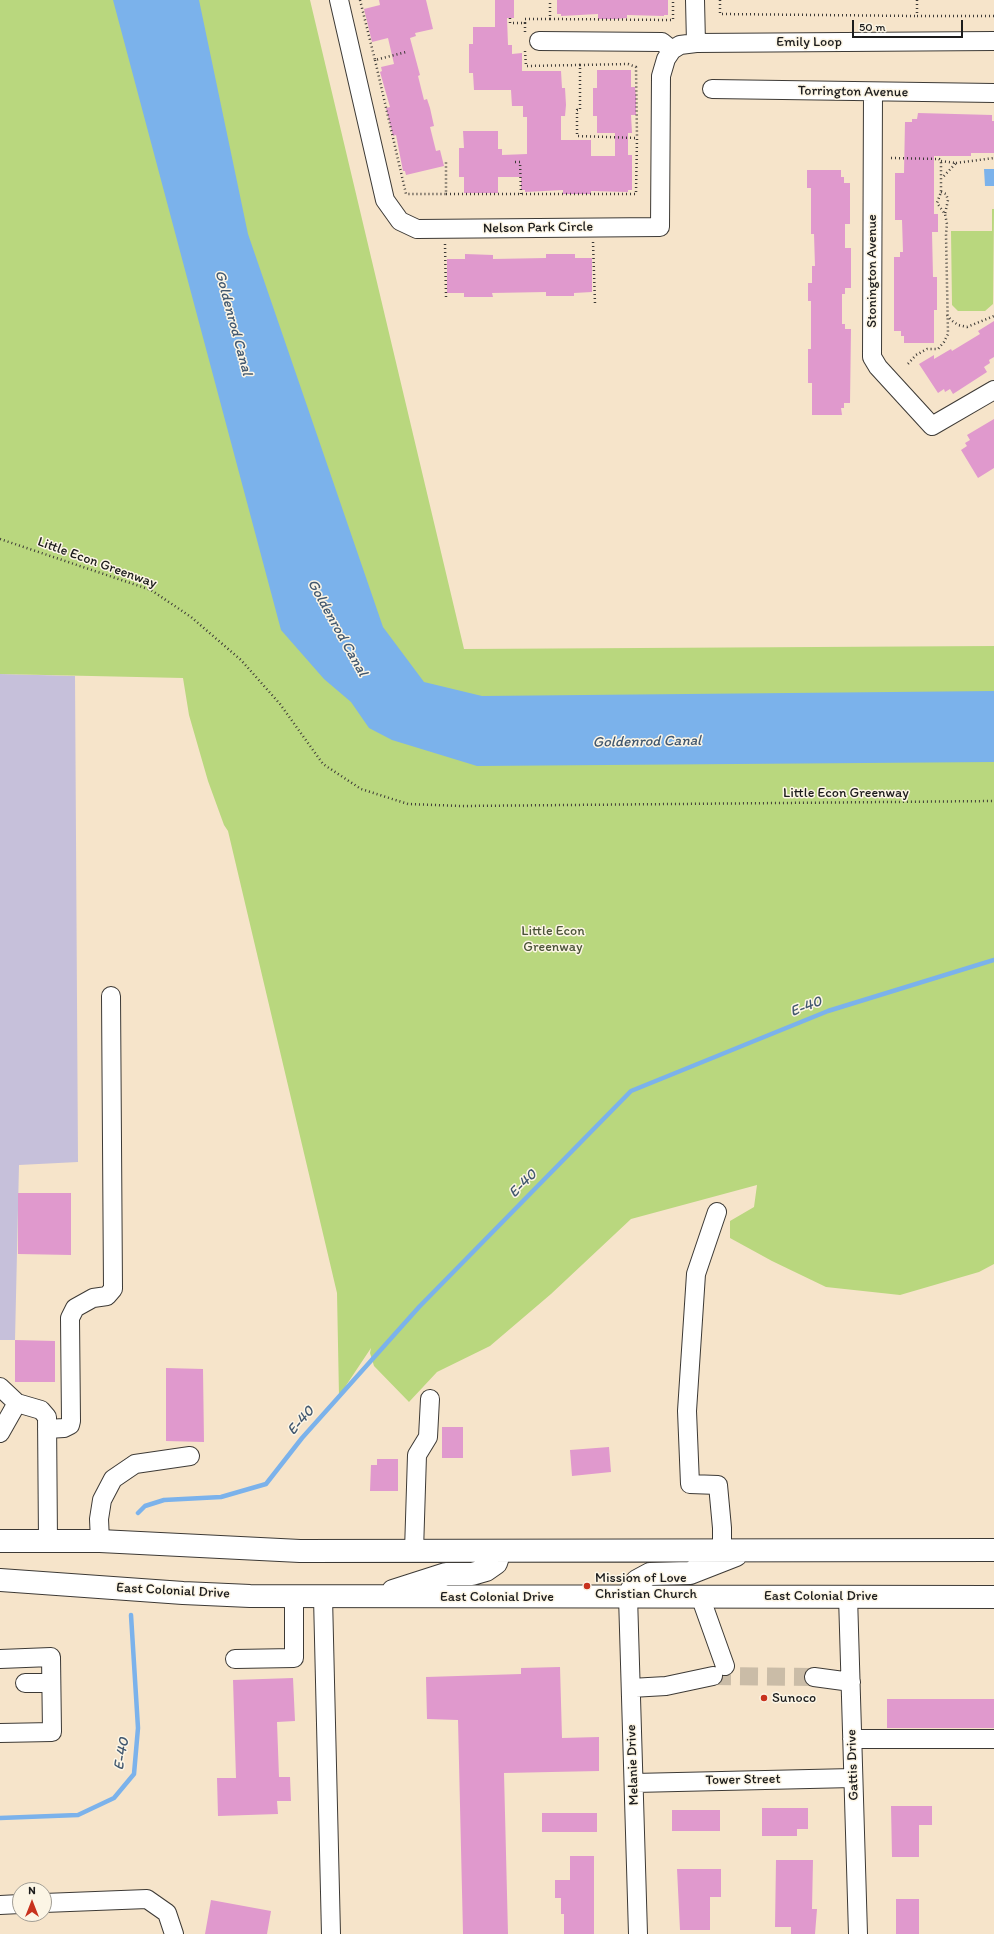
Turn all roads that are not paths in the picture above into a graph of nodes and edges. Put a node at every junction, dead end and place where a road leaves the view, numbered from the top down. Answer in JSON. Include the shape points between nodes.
{"nodes":[{"id":1,"x":339,"y":0,"type":"edge"},
{"id":2,"x":695,"y":0,"type":"edge"},
{"id":3,"x":539,"y":41,"type":"dead end"},
{"id":4,"x":994,"y":42,"type":"edge"},
{"id":5,"x":696,"y":43,"type":"junction"},
{"id":6,"x":672,"y":50,"type":"junction"},
{"id":7,"x":712,"y":89,"type":"dead end"},
{"id":8,"x":873,"y":93,"type":"junction"},
{"id":9,"x":994,"y":94,"type":"edge"},
{"id":10,"x":994,"y":390,"type":"edge"},
{"id":11,"x":111,"y":996,"type":"dead end"},
{"id":12,"x":717,"y":1212,"type":"dead end"},
{"id":13,"x":0,"y":1387,"type":"edge"},
{"id":14,"x":430,"y":1399,"type":"dead end"},
{"id":15,"x":16,"y":1403,"type":"junction"},
{"id":16,"x":47,"y":1429,"type":"junction"},
{"id":17,"x":0,"y":1433,"type":"edge"},
{"id":18,"x":190,"y":1456,"type":"dead end"},
{"id":19,"x":0,"y":1541,"type":"edge"},
{"id":20,"x":48,"y":1541,"type":"junction"},
{"id":21,"x":100,"y":1541,"type":"junction"},
{"id":22,"x":500,"y":1550,"type":"junction"},
{"id":23,"x":722,"y":1550,"type":"junction"},
{"id":24,"x":747,"y":1550,"type":"junction"},
{"id":25,"x":994,"y":1550,"type":"edge"},
{"id":26,"x":414,"y":1551,"type":"junction"},
{"id":27,"x":0,"y":1580,"type":"edge"},
{"id":28,"x":294,"y":1596,"type":"junction"},
{"id":29,"x":628,"y":1596,"type":"junction"},
{"id":30,"x":700,"y":1596,"type":"junction"},
{"id":31,"x":848,"y":1596,"type":"junction"},
{"id":32,"x":323,"y":1597,"type":"junction"},
{"id":33,"x":373,"y":1597,"type":"junction"},
{"id":34,"x":994,"y":1597,"type":"edge"},
{"id":35,"x":0,"y":1659,"type":"edge"},
{"id":36,"x":235,"y":1659,"type":"dead end"},
{"id":37,"x":814,"y":1677,"type":"tunnel mouth"},
{"id":38,"x":851,"y":1682,"type":"junction"},
{"id":39,"x":25,"y":1683,"type":"dead end"},
{"id":40,"x":51,"y":1683,"type":"junction"},
{"id":41,"x":631,"y":1688,"type":"junction"},
{"id":42,"x":0,"y":1733,"type":"edge"},
{"id":43,"x":852,"y":1739,"type":"junction"},
{"id":44,"x":994,"y":1739,"type":"edge"},
{"id":45,"x":853,"y":1778,"type":"junction"},
{"id":46,"x":634,"y":1783,"type":"junction"},
{"id":47,"x":52,"y":1903,"type":"edge"},
{"id":48,"x":12,"y":1904,"type":"edge"},
{"id":49,"x":0,"y":1905,"type":"edge"},
{"id":50,"x":174,"y":1934,"type":"edge"},
{"id":51,"x":331,"y":1934,"type":"edge"},
{"id":52,"x":638,"y":1934,"type":"edge"},
{"id":53,"x":858,"y":1934,"type":"edge"}],
"edges":[{"from":1,"to":6,"type":"street","name":"Nelson Park Circle","via":[[385,200],[400,221],[417,229],[660,227],[661,76],[666,59]]},
{"from":2,"to":5,"type":"street"},
{"from":3,"to":6,"type":"street","via":[[662,42]]},
{"from":4,"to":5,"type":"street","name":"Emily Loop"},
{"from":5,"to":6,"type":"street","via":[[680,45]]},
{"from":7,"to":8,"type":"street","name":"Torrington Avenue"},
{"from":8,"to":9,"type":"street","name":"Torrington Avenue"},
{"from":8,"to":10,"type":"street","name":"Stonington Avenue","via":[[872,357],[878,367],[932,426]]},
{"from":11,"to":16,"type":"street","via":[[113,1289],[107,1296],[93,1298],[75,1308],[70,1318],[71,1421],[70,1425],[64,1428]]},
{"from":12,"to":23,"type":"street","via":[[696,1274],[687,1411],[690,1484],[718,1485]]},
{"from":13,"to":15,"type":"street"},
{"from":14,"to":26,"type":"street","via":[[428,1437],[417,1455]]},
{"from":15,"to":16,"type":"street","via":[[41,1410],[47,1418]]},
{"from":15,"to":17,"type":"street"},
{"from":16,"to":20,"type":"street"},
{"from":18,"to":21,"type":"street","via":[[135,1464],[113,1479],[102,1500],[99,1519]]},
{"from":19,"to":20,"type":"highway"},
{"from":20,"to":21,"type":"highway"},
{"from":21,"to":26,"type":"highway","via":[[300,1551]]},
{"from":22,"to":23,"type":"highway"},
{"from":22,"to":26,"type":"highway"},
{"from":22,"to":33,"type":"highway","via":[[496,1563],[486,1570],[472,1574],[446,1574]]},
{"from":23,"to":24,"type":"highway"},
{"from":24,"to":25,"type":"highway"},
{"from":24,"to":29,"type":"highway","via":[[690,1573],[650,1574],[637,1581]]},
{"from":27,"to":28,"type":"highway","name":"East Colonial Drive","via":[[183,1593]]},
{"from":28,"to":32,"type":"highway","name":"East Colonial Drive"},
{"from":28,"to":36,"type":"street","via":[[294,1658]]},
{"from":29,"to":30,"type":"highway","name":"East Colonial Drive"},
{"from":29,"to":33,"type":"highway","name":"East Colonial Drive"},
{"from":29,"to":41,"type":"street","name":"Melanie Drive"},
{"from":30,"to":31,"type":"highway","name":"East Colonial Drive"},
{"from":30,"to":41,"type":"street","via":[[719,1671],[666,1686]]},
{"from":31,"to":34,"type":"highway","name":"East Colonial Drive"},
{"from":31,"to":38,"type":"street","name":"Gattis Drive"},
{"from":32,"to":33,"type":"highway","name":"East Colonial Drive"},
{"from":32,"to":51,"type":"street"},
{"from":35,"to":40,"type":"street","via":[[51,1657]]},
{"from":37,"to":38,"type":"street"},
{"from":38,"to":43,"type":"street","name":"Gattis Drive"},
{"from":39,"to":40,"type":"street"},
{"from":40,"to":42,"type":"street","via":[[52,1732]]},
{"from":41,"to":46,"type":"street","name":"Melanie Drive"},
{"from":43,"to":44,"type":"street"},
{"from":43,"to":45,"type":"street","name":"Gattis Drive"},
{"from":45,"to":46,"type":"street","name":"Tower Street"},
{"from":45,"to":53,"type":"street","name":"Gattis Drive"},
{"from":46,"to":52,"type":"street","name":"Melanie Drive"},
{"from":47,"to":50,"type":"street","via":[[147,1900],[167,1913]]},
{"from":48,"to":49,"type":"street"}]}
